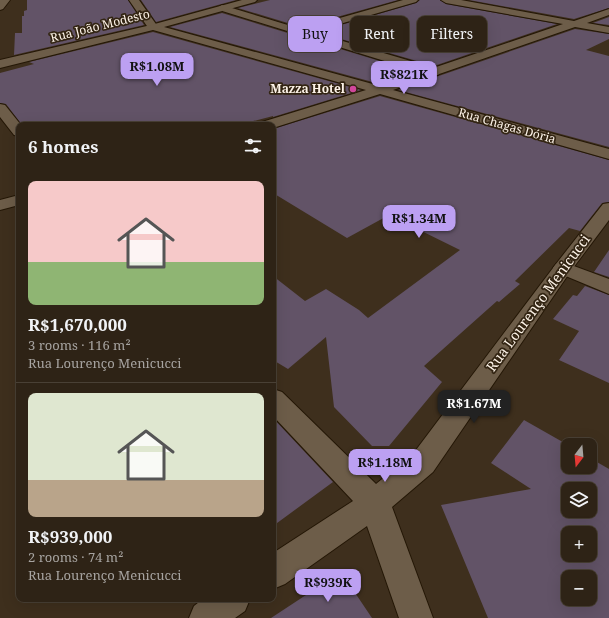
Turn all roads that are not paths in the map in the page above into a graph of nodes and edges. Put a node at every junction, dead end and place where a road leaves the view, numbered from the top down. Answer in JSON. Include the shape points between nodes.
{"nodes":[{"id":1,"x":5,"y":0,"type":"edge"},
{"id":2,"x":134,"y":0,"type":"edge"},
{"id":3,"x":252,"y":0,"type":"edge"},
{"id":4,"x":413,"y":0,"type":"edge"},
{"id":5,"x":446,"y":0,"type":"edge"},
{"id":6,"x":0,"y":7,"type":"edge"},
{"id":7,"x":222,"y":8,"type":"junction"},
{"id":8,"x":609,"y":12,"type":"edge"},
{"id":9,"x":342,"y":20,"type":"edge"},
{"id":10,"x":531,"y":23,"type":"junction"},
{"id":11,"x":576,"y":24,"type":"junction"},
{"id":12,"x":153,"y":27,"type":"junction"},
{"id":13,"x":288,"y":28,"type":"edge"},
{"id":14,"x":609,"y":30,"type":"edge"},
{"id":15,"x":342,"y":44,"type":"edge"},
{"id":16,"x":0,"y":64,"type":"edge"},
{"id":17,"x":434,"y":72,"type":"junction"},
{"id":18,"x":381,"y":90,"type":"junction"},
{"id":19,"x":0,"y":108,"type":"edge"},
{"id":20,"x":276,"y":122,"type":"edge"},
{"id":21,"x":16,"y":128,"type":"edge"},
{"id":22,"x":609,"y":154,"type":"edge"},
{"id":23,"x":16,"y":201,"type":"edge"},
{"id":24,"x":0,"y":206,"type":"edge"},
{"id":25,"x":609,"y":208,"type":"edge"},
{"id":26,"x":563,"y":268,"type":"junction"},
{"id":27,"x":609,"y":287,"type":"edge"},
{"id":28,"x":276,"y":402,"type":"edge"},
{"id":29,"x":375,"y":503,"type":"junction"},
{"id":30,"x":276,"y":570,"type":"edge"},
{"id":31,"x":230,"y":602,"type":"edge"},
{"id":32,"x":206,"y":618,"type":"edge"},
{"id":33,"x":416,"y":618,"type":"edge"}],
"edges":[{"from":1,"to":6,"type":"street"},
{"from":2,"to":12,"type":"street"},
{"from":3,"to":7,"type":"street","name":"Rua João Modesto"},
{"from":4,"to":9,"type":"street"},
{"from":5,"to":10,"type":"street"},
{"from":7,"to":12,"type":"street","name":"Rua João Modesto"},
{"from":7,"to":13,"type":"street"},
{"from":8,"to":11,"type":"street"},
{"from":10,"to":11,"type":"street"},
{"from":10,"to":11,"type":"street"},
{"from":10,"to":17,"type":"street"},
{"from":11,"to":14,"type":"street"},
{"from":12,"to":16,"type":"street","name":"Rua João Modesto"},
{"from":12,"to":18,"type":"street","name":"Rua Chagas Dória"},
{"from":15,"to":17,"type":"street"},
{"from":17,"to":18,"type":"street"},
{"from":18,"to":20,"type":"street"},
{"from":18,"to":22,"type":"street","name":"Rua Chagas Dória"},
{"from":19,"to":21,"type":"street"},
{"from":23,"to":24,"type":"street"},
{"from":25,"to":26,"type":"street","name":"Rua Lourenço Menicucci"},
{"from":26,"to":27,"type":"street"},
{"from":26,"to":29,"type":"street","name":"Rua Lourenço Menicucci","via":[[423,463]]},
{"from":28,"to":29,"type":"street"},
{"from":29,"to":30,"type":"street","name":"Rua Lourenço Menicucci"},
{"from":29,"to":33,"type":"street"},
{"from":31,"to":32,"type":"street"}]}
